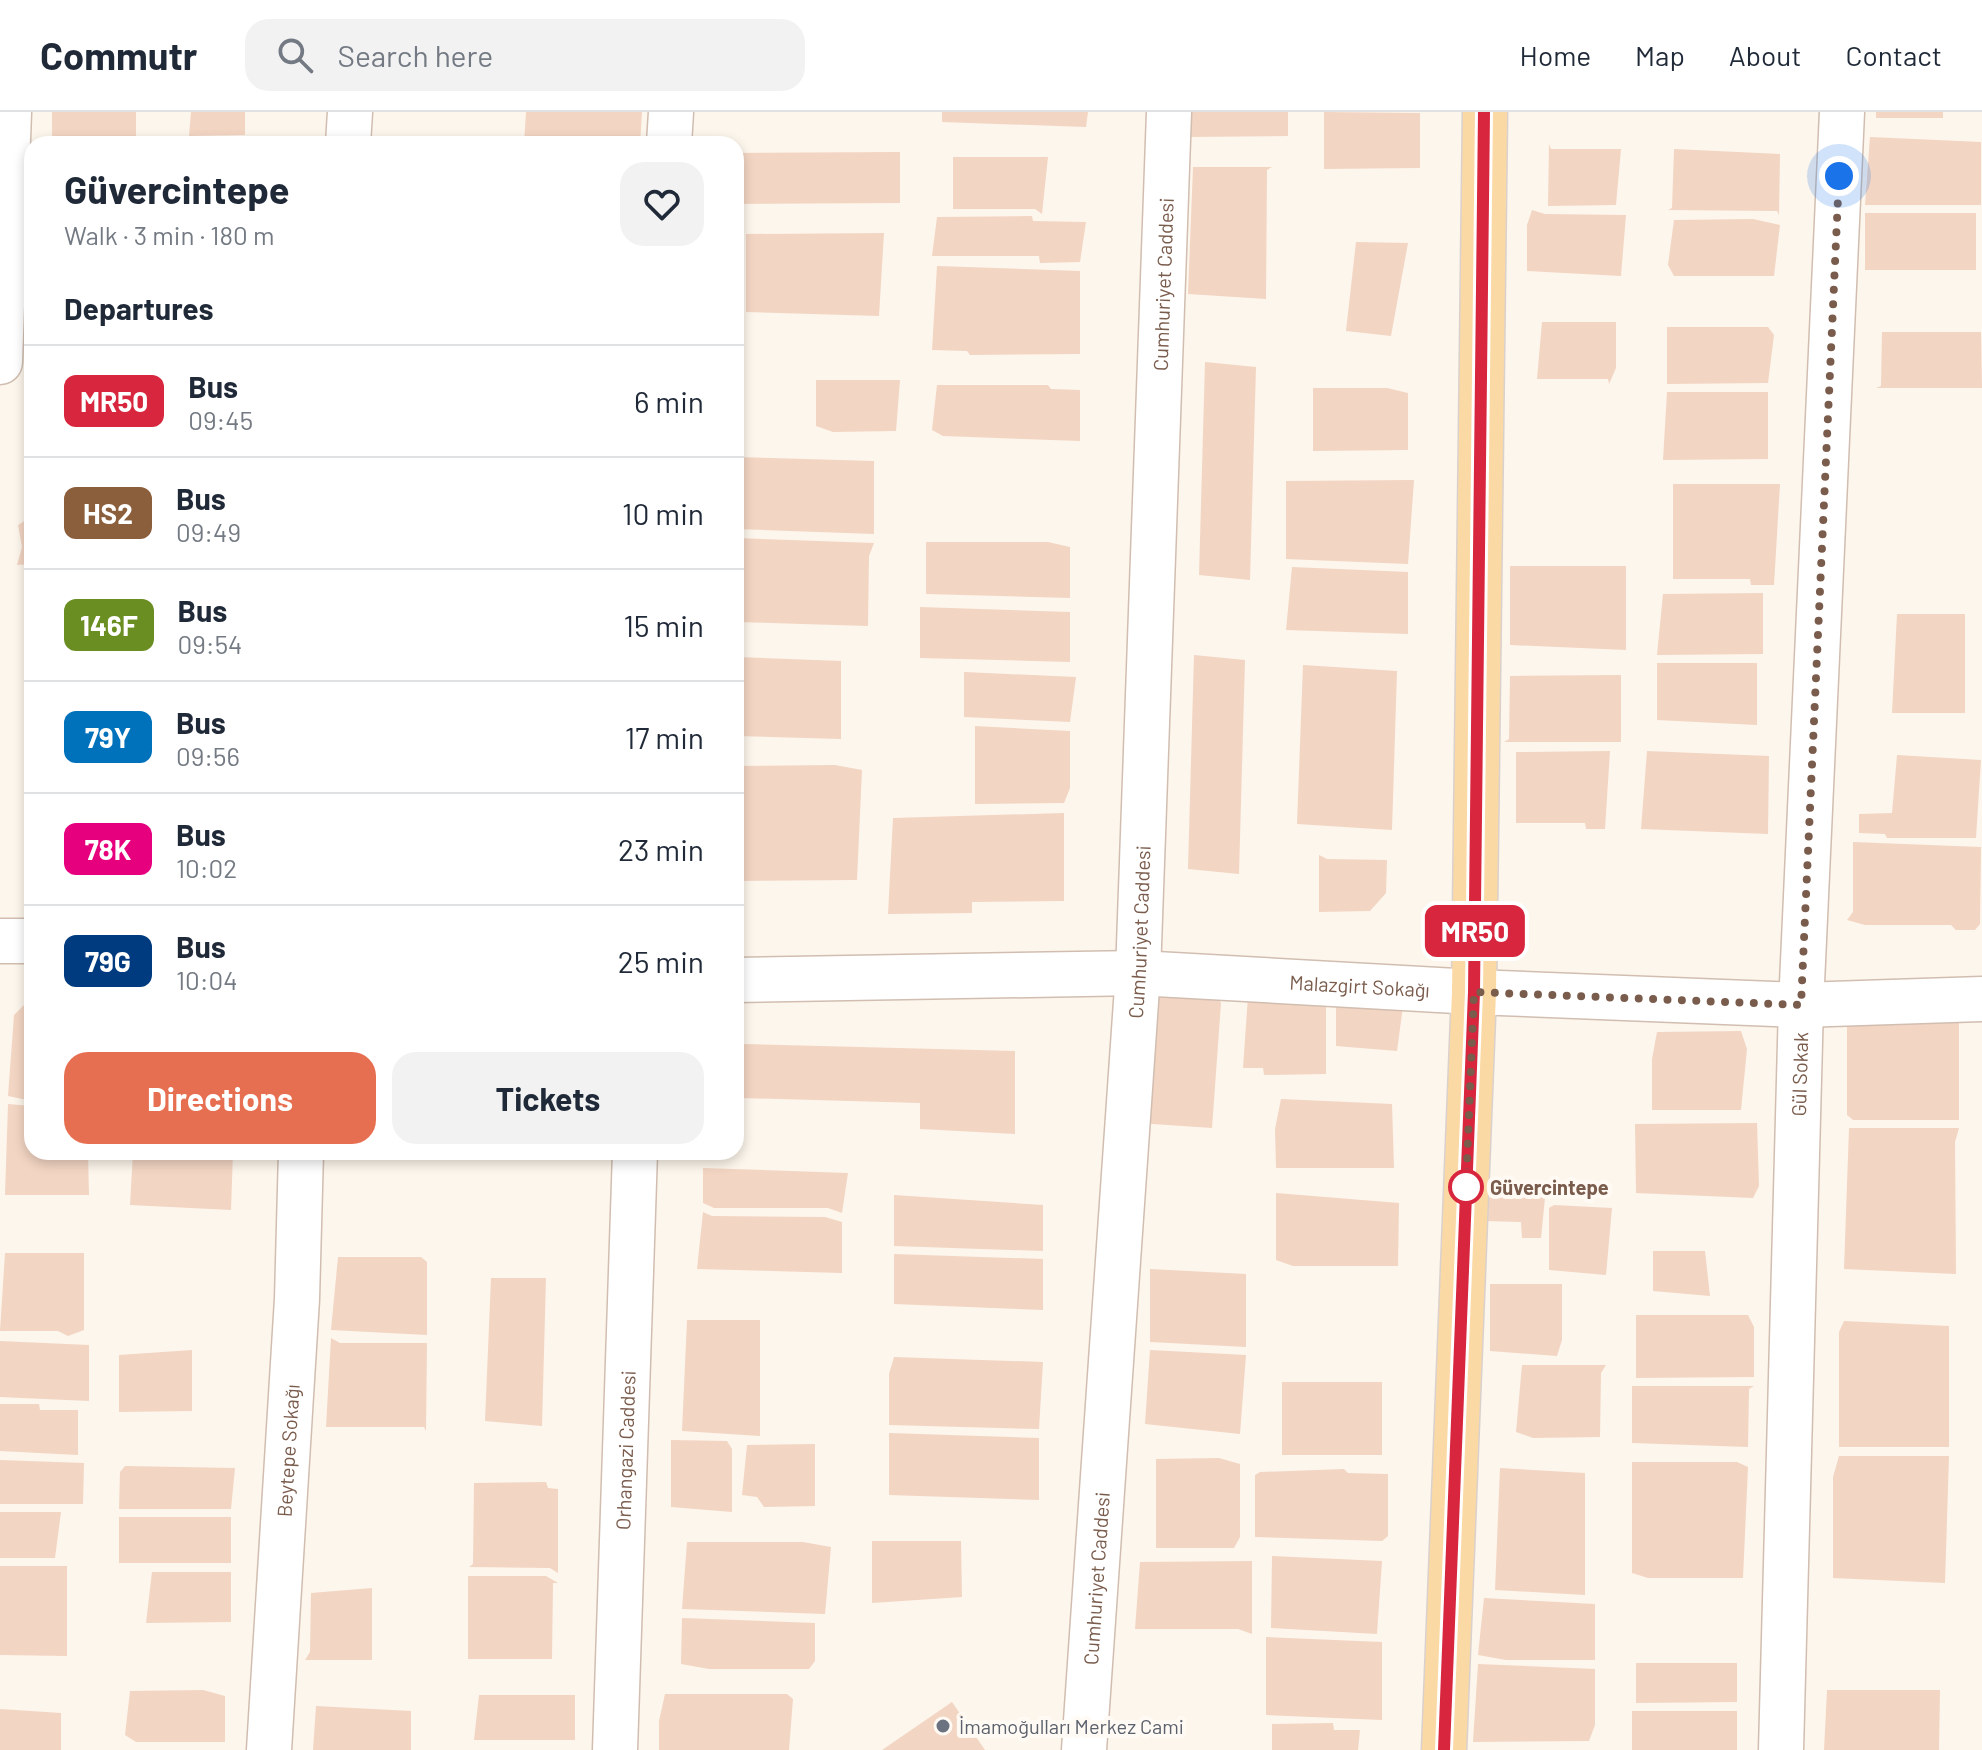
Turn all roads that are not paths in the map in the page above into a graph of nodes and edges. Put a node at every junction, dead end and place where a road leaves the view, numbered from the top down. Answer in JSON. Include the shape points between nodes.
{"nodes":[{"id":1,"x":9,"y":112,"type":"edge"},
{"id":2,"x":350,"y":112,"type":"edge"},
{"id":3,"x":671,"y":112,"type":"edge"},
{"id":4,"x":1169,"y":112,"type":"edge"},
{"id":5,"x":1485,"y":112,"type":"edge"},
{"id":6,"x":1842,"y":112,"type":"edge"},
{"id":7,"x":348,"y":136,"type":"edge"},
{"id":8,"x":670,"y":136,"type":"edge"},
{"id":9,"x":0,"y":362,"type":"edge"},
{"id":10,"x":0,"y":941,"type":"edge"},
{"id":11,"x":24,"y":941,"type":"edge"},
{"id":12,"x":1138,"y":973,"type":"junction"},
{"id":13,"x":744,"y":980,"type":"edge"},
{"id":14,"x":1474,"y":992,"type":"junction"},
{"id":15,"x":1982,"y":999,"type":"edge"},
{"id":16,"x":1801,"y":1005,"type":"junction"},
{"id":17,"x":301,"y":1160,"type":"edge"},
{"id":18,"x":635,"y":1160,"type":"edge"},
{"id":19,"x":269,"y":1750,"type":"edge"},
{"id":20,"x":615,"y":1750,"type":"edge"},
{"id":21,"x":1084,"y":1750,"type":"edge"},
{"id":22,"x":1444,"y":1750,"type":"edge"},
{"id":23,"x":1781,"y":1750,"type":"edge"}],
"edges":[{"from":1,"to":9,"type":"street"},
{"from":2,"to":7,"type":"street"},
{"from":3,"to":8,"type":"street"},
{"from":4,"to":12,"type":"street","name":"Cumhuriyet Caddesi"},
{"from":5,"to":14,"type":"main road"},
{"from":6,"to":16,"type":"street","name":"Gül Sokak"},
{"from":10,"to":11,"type":"street"},
{"from":12,"to":13,"type":"street","name":"Malazgirt Sokağı"},
{"from":12,"to":14,"type":"street","name":"Malazgirt Sokağı"},
{"from":12,"to":21,"type":"street","name":"Cumhuriyet Caddesi"},
{"from":14,"to":16,"type":"street","name":"Malazgirt Sokağı"},
{"from":14,"to":22,"type":"main road"},
{"from":15,"to":16,"type":"street","name":"Malazgirt Sokağı"},
{"from":16,"to":23,"type":"street","name":"Gül Sokak"},
{"from":17,"to":19,"type":"street","name":"Beytepe Sokağı"},
{"from":18,"to":20,"type":"street","name":"Orhangazi Caddesi"}]}
